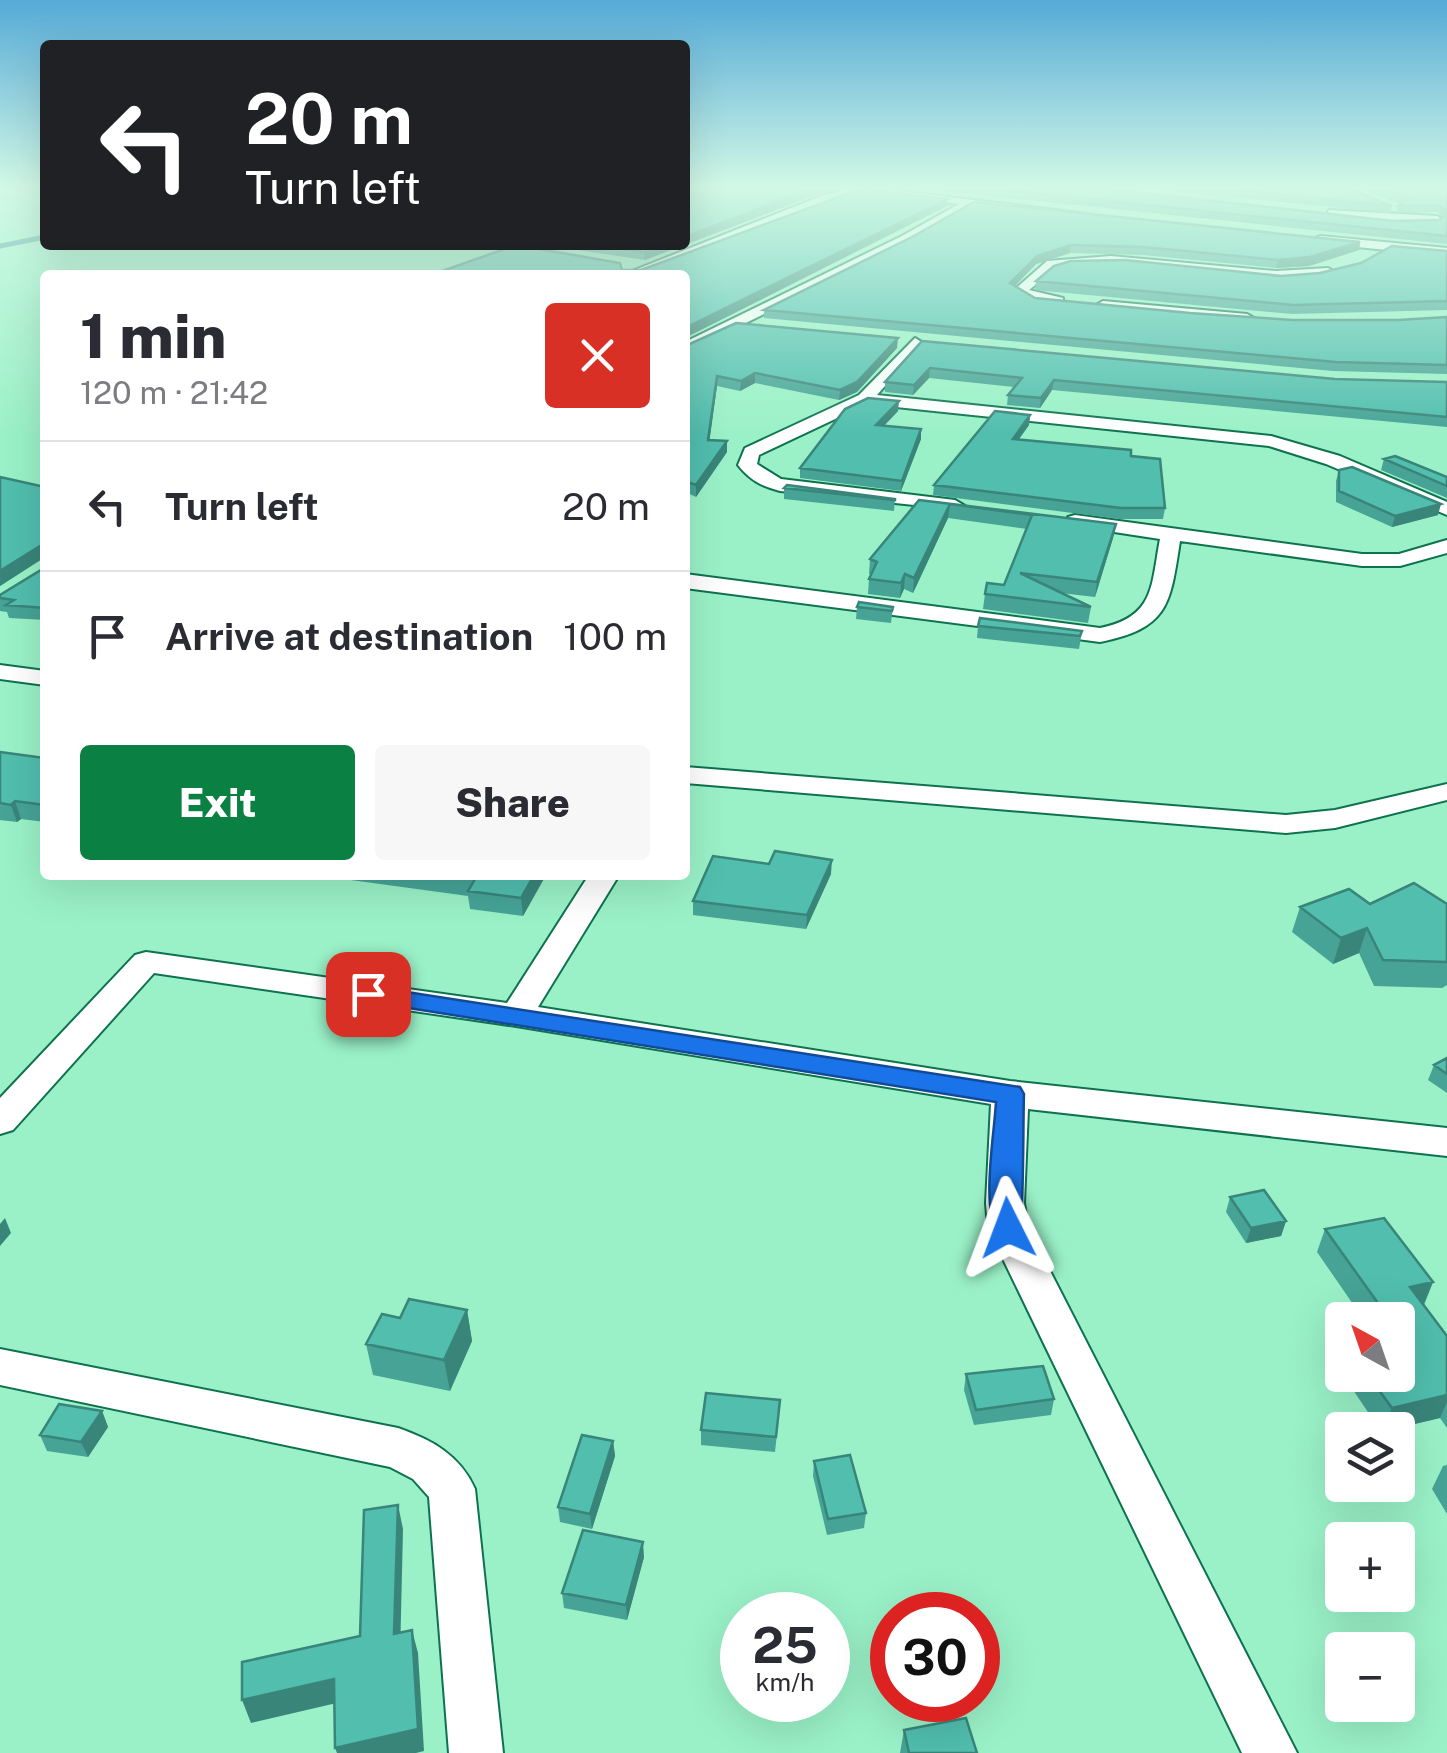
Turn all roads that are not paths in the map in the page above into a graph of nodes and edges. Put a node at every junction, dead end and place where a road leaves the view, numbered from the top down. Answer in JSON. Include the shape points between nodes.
{"nodes":[{"id":1,"x":840,"y":271,"type":"edge"},
{"id":2,"x":1044,"y":271,"type":"edge"},
{"id":3,"x":1221,"y":271,"type":"edge"},
{"id":4,"x":1334,"y":271,"type":"edge"},
{"id":5,"x":1072,"y":302,"type":"edge"},
{"id":6,"x":1091,"y":304,"type":"edge"},
{"id":7,"x":1262,"y":319,"type":"edge"},
{"id":8,"x":730,"y":324,"type":"junction"},
{"id":9,"x":767,"y":328,"type":"edge"},
{"id":10,"x":916,"y":343,"type":"edge"},
{"id":11,"x":690,"y":345,"type":"edge"},
{"id":12,"x":864,"y":399,"type":"junction"},
{"id":13,"x":976,"y":509,"type":"edge"},
{"id":14,"x":1447,"y":509,"type":"edge"},
{"id":15,"x":1054,"y":518,"type":"edge"},
{"id":16,"x":1171,"y":533,"type":"junction"},
{"id":17,"x":1447,"y":546,"type":"edge"},
{"id":18,"x":690,"y":581,"type":"edge"},
{"id":19,"x":0,"y":672,"type":"edge"},
{"id":20,"x":40,"y":677,"type":"edge"},
{"id":21,"x":690,"y":775,"type":"edge"},
{"id":22,"x":1447,"y":792,"type":"edge"},
{"id":23,"x":601,"y":880,"type":"edge"},
{"id":24,"x":516,"y":1015,"type":"junction"},
{"id":25,"x":1010,"y":1094,"type":"junction"},
{"id":26,"x":0,"y":1121,"type":"edge"},
{"id":27,"x":1447,"y":1142,"type":"edge"},
{"id":28,"x":0,"y":1367,"type":"edge"},
{"id":29,"x":476,"y":1753,"type":"edge"},
{"id":30,"x":1270,"y":1753,"type":"edge"}],
"edges":[{"from":1,"to":8,"type":"street"},
{"from":2,"to":5,"type":"street","via":[[1020,291]]},
{"from":3,"to":4,"type":"street"},
{"from":6,"to":7,"type":"street"},
{"from":8,"to":9,"type":"street"},
{"from":8,"to":11,"type":"street"},
{"from":10,"to":12,"type":"street"},
{"from":12,"to":13,"type":"street","via":[[751,452],[746,466],[780,485]]},
{"from":12,"to":14,"type":"street","via":[[1271,441]]},
{"from":15,"to":16,"type":"street"},
{"from":16,"to":17,"type":"street","via":[[1383,561]]},
{"from":16,"to":18,"type":"street","via":[[1154,614],[1125,632],[1100,635]]},
{"from":19,"to":20,"type":"street"},
{"from":21,"to":22,"type":"street","via":[[1286,824]]},
{"from":23,"to":24,"type":"street"},
{"from":24,"to":25,"type":"street"},
{"from":24,"to":26,"type":"street","via":[[146,962]]},
{"from":25,"to":27,"type":"street"},
{"from":25,"to":30,"type":"street","via":[[1008,1228]]},
{"from":28,"to":29,"type":"street","via":[[398,1448],[429,1464],[452,1489]]}]}
